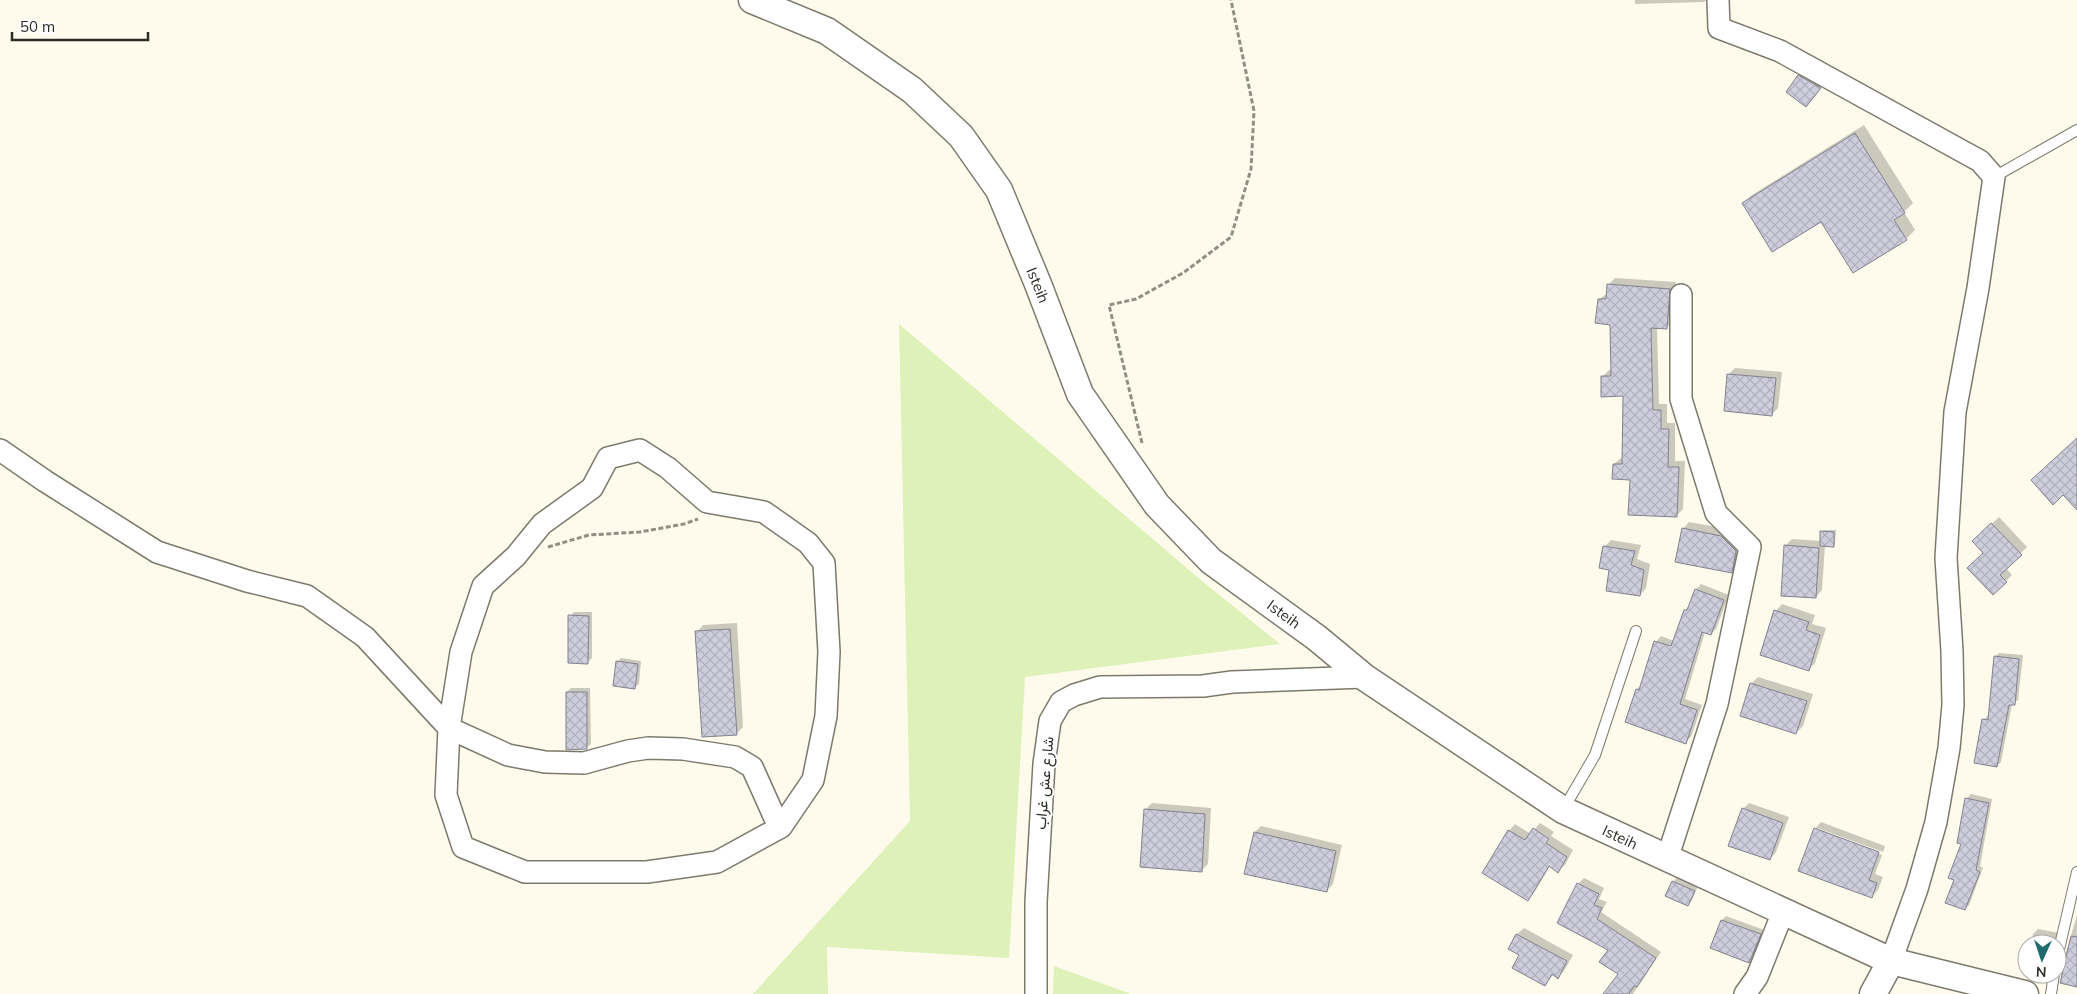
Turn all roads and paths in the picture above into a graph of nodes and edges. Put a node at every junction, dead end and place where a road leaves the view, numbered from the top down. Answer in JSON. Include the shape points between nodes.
{"nodes":[{"id":1,"x":752,"y":0,"type":"edge"},
{"id":2,"x":1232,"y":0,"type":"edge"},
{"id":3,"x":1718,"y":0,"type":"edge"},
{"id":4,"x":2077,"y":130,"type":"edge"},
{"id":5,"x":1994,"y":177,"type":"junction"},
{"id":6,"x":1681,"y":295,"type":"dead end"},
{"id":7,"x":1143,"y":448,"type":"dead end"},
{"id":8,"x":0,"y":450,"type":"edge"},
{"id":9,"x":700,"y":518,"type":"dead end"},
{"id":10,"x":516,"y":556,"type":"junction"},
{"id":11,"x":1636,"y":631,"type":"dead end"},
{"id":12,"x":1364,"y":677,"type":"junction"},
{"id":13,"x":449,"y":728,"type":"junction"},
{"id":14,"x":1563,"y":810,"type":"junction"},
{"id":15,"x":781,"y":827,"type":"junction"},
{"id":16,"x":1667,"y":859,"type":"junction"},
{"id":17,"x":2077,"y":872,"type":"edge"},
{"id":18,"x":1783,"y":912,"type":"junction"},
{"id":19,"x":2063,"y":934,"type":"edge"},
{"id":20,"x":1891,"y":962,"type":"junction"},
{"id":21,"x":1036,"y":994,"type":"edge"},
{"id":22,"x":1745,"y":994,"type":"edge"},
{"id":23,"x":1873,"y":994,"type":"edge"},
{"id":24,"x":2024,"y":994,"type":"edge"}],
"edges":[{"from":1,"to":12,"type":"street","name":"Isteih","via":[[827,31],[912,90],[961,136],[999,190],[1080,394],[1157,505],[1212,561]]},
{"from":2,"to":7,"type":"path","via":[[1254,111],[1251,169],[1231,237],[1183,273],[1136,299],[1109,305]]},
{"from":3,"to":5,"type":"street","via":[[1719,28],[1787,55],[1980,161]]},
{"from":4,"to":5,"type":"lane"},
{"from":5,"to":20,"type":"street","via":[[1955,412],[1946,558],[1953,705],[1949,748],[1936,822]]},
{"from":6,"to":16,"type":"street","via":[[1680,399],[1716,513],[1750,547],[1717,704]]},
{"from":8,"to":13,"type":"street","via":[[157,552],[307,596],[365,637]]},
{"from":9,"to":10,"type":"path","via":[[640,532],[589,535]]},
{"from":10,"to":13,"type":"street","via":[[483,586],[461,652]]},
{"from":10,"to":15,"type":"street","via":[[542,524],[592,488],[608,458],[640,450],[668,468],[707,502],[764,512],[808,543],[824,563],[829,652],[826,716],[813,780]]},
{"from":11,"to":14,"type":"lane","via":[[1595,755]]},
{"from":12,"to":14,"type":"street","name":"Isteih"},
{"from":12,"to":21,"type":"street","name":"شارع عش غراب","via":[[1203,686],[1100,687],[1074,694],[1060,702],[1050,721],[1044,764],[1036,902]]},
{"from":13,"to":15,"type":"street","via":[[508,755],[545,762],[584,763],[648,748],[682,749],[735,757],[752,767]]},
{"from":13,"to":15,"type":"street","via":[[446,795],[463,847],[525,872],[647,872],[717,862]]},
{"from":14,"to":16,"type":"street","name":"Isteih"},
{"from":16,"to":18,"type":"street","name":"Isteih"},
{"from":17,"to":19,"type":"lane"},
{"from":18,"to":20,"type":"street","name":"Isteih"},
{"from":18,"to":22,"type":"street","via":[[1757,977]]},
{"from":20,"to":23,"type":"street"},
{"from":20,"to":24,"type":"street","name":"Isteih"}]}
